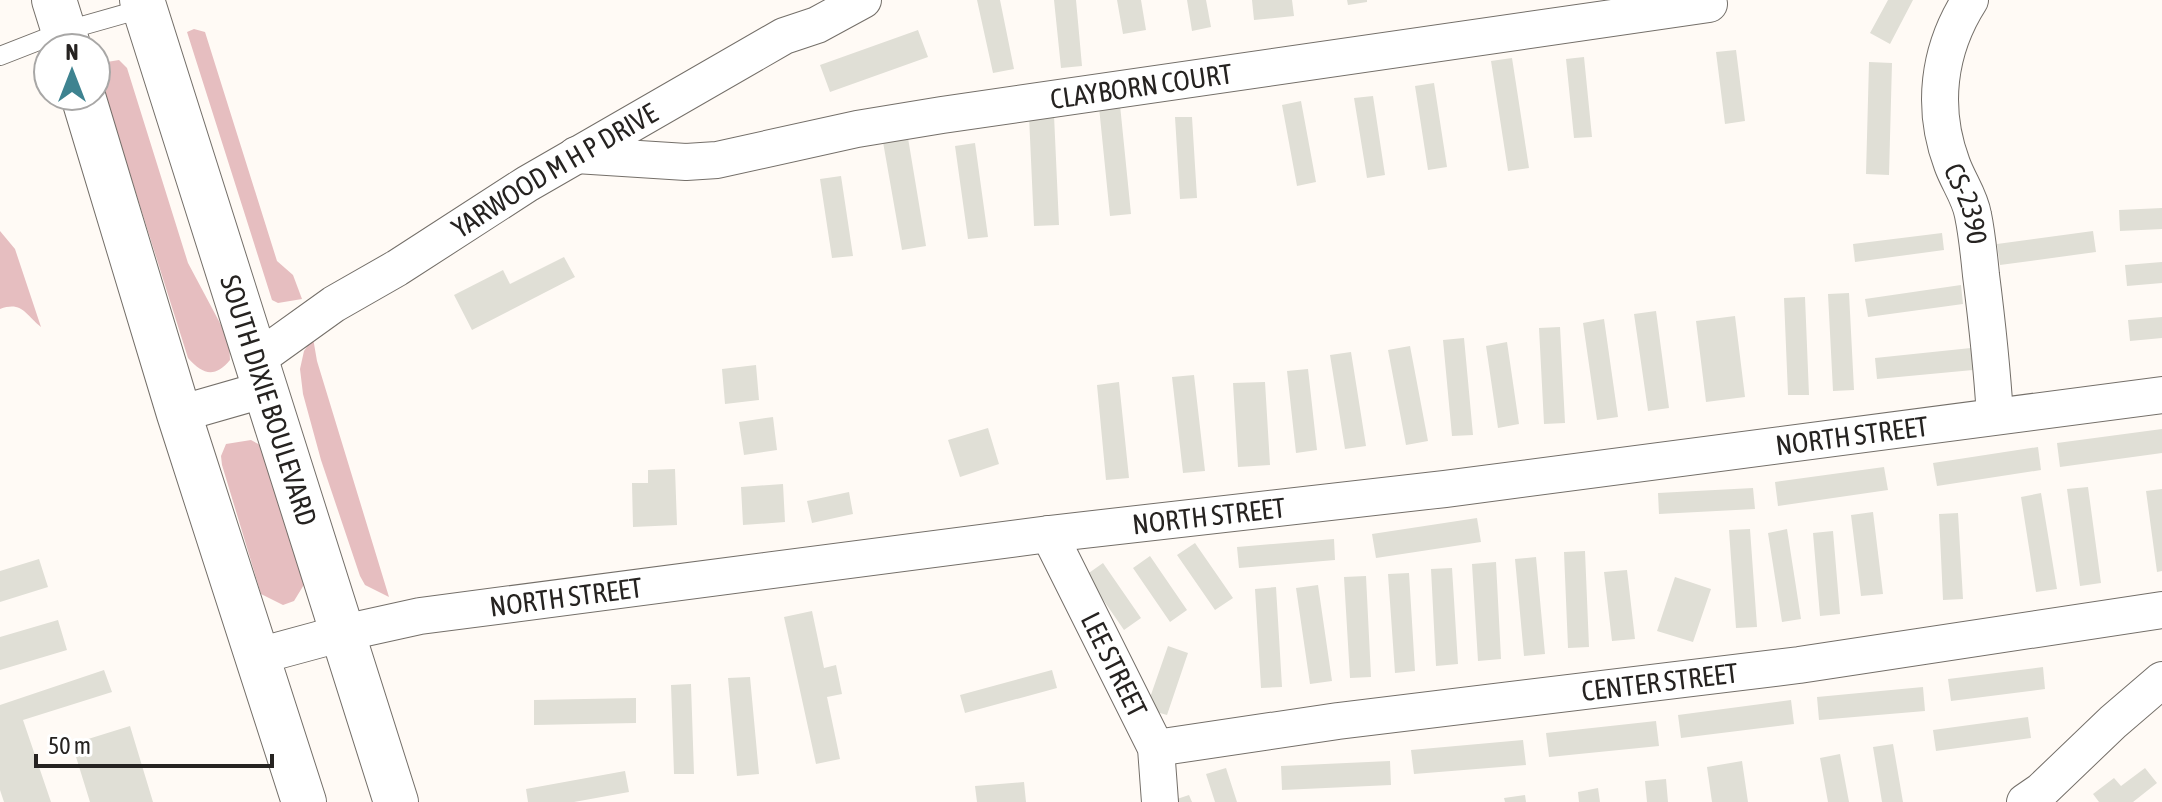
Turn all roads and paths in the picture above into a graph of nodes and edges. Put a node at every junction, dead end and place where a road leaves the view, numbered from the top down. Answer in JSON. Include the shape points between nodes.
{"nodes":[{"id":1,"x":863,"y":0,"type":"edge"},
{"id":2,"x":1970,"y":0,"type":"edge"},
{"id":3,"x":143,"y":4,"type":"edge"},
{"id":4,"x":1709,"y":4,"type":"dead end"},
{"id":5,"x":62,"y":26,"type":"edge"},
{"id":6,"x":0,"y":56,"type":"edge"},
{"id":7,"x":88,"y":112,"type":"edge"},
{"id":8,"x":576,"y":155,"type":"junction"},
{"id":9,"x":261,"y":374,"type":"junction"},
{"id":10,"x":2162,"y":395,"type":"edge"},
{"id":11,"x":179,"y":414,"type":"junction"},
{"id":12,"x":1995,"y":416,"type":"junction"},
{"id":13,"x":1049,"y":534,"type":"junction"},
{"id":14,"x":2162,"y":610,"type":"edge"},
{"id":15,"x":343,"y":633,"type":"junction"},
{"id":16,"x":258,"y":656,"type":"junction"},
{"id":17,"x":2162,"y":680,"type":"edge"},
{"id":18,"x":1156,"y":748,"type":"junction"},
{"id":19,"x":2039,"y":798,"type":"edge"},
{"id":20,"x":304,"y":802,"type":"edge"},
{"id":21,"x":396,"y":802,"type":"edge"},
{"id":22,"x":1160,"y":802,"type":"edge"}],
"edges":[{"from":1,"to":8,"type":"street","name":"YARWOOD M H P DRIVE","via":[[784,36]]},
{"from":2,"to":12,"type":"street","name":"CS-2390","via":[[1946,50],[1939,101],[1951,163],[1973,212]]},
{"from":3,"to":5,"type":"lane"},
{"from":3,"to":9,"type":"highway","name":"SOUTH DIXIE BOULEVARD"},
{"from":4,"to":8,"type":"street","name":"CLAYBORN COURT","via":[[942,115],[717,160]]},
{"from":5,"to":6,"type":"lane"},
{"from":7,"to":11,"type":"highway"},
{"from":8,"to":9,"type":"street","name":"YARWOOD M H P DRIVE","via":[[334,304]]},
{"from":9,"to":11,"type":"street","name":"YARWOOD M H P DRIVE"},
{"from":9,"to":15,"type":"highway","name":"SOUTH DIXIE BOULEVARD"},
{"from":10,"to":12,"type":"street","name":"NORTH STREET"},
{"from":11,"to":16,"type":"highway"},
{"from":12,"to":13,"type":"street","name":"NORTH STREET","via":[[1445,489]]},
{"from":13,"to":15,"type":"street","name":"NORTH STREET","via":[[420,616]]},
{"from":13,"to":18,"type":"street","name":"LEE STREET"},
{"from":14,"to":18,"type":"street","name":"CENTER STREET","via":[[1799,665]]},
{"from":15,"to":16,"type":"street","name":"NORTH STREET"},
{"from":15,"to":21,"type":"highway","name":"SOUTH DIXIE BOULEVARD"},
{"from":16,"to":20,"type":"highway"},
{"from":17,"to":19,"type":"street"},
{"from":18,"to":22,"type":"street","name":"LEE STREET"}]}
